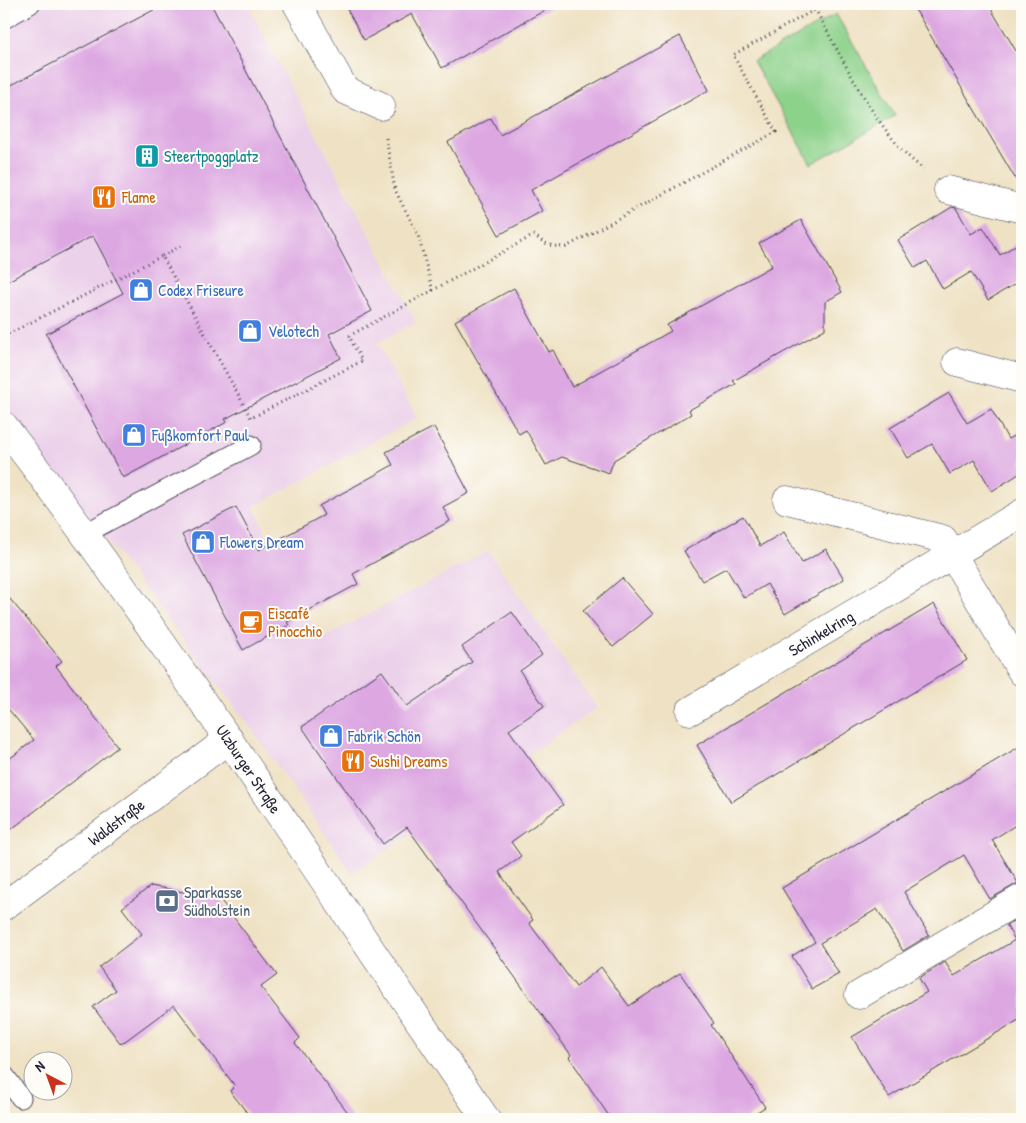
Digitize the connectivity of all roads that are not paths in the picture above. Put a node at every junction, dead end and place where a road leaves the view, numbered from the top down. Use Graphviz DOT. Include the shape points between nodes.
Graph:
graph roads {
  1 [pos="30,4"];
  2 [pos="297,4"];
  3 [pos="4,19"];
  4 [pos="381,106"];
  5 [pos="948,190"];
  6 [pos="1022,209"];
  7 [pos="957,362"];
  8 [pos="1022,379"];
  9 [pos="4,426"];
  10 [pos="251,444"];
  11 [pos="787,500"];
  12 [pos="1022,513"];
  13 [pos="84,534"];
  14 [pos="952,555"];
  15 [pos="1022,672"];
  16 [pos="690,712"];
  17 [pos="229,739"];
  18 [pos="1022,898"];
  19 [pos="4,906"];
  20 [pos="859,995"];
  21 [pos="4,1075"];
  22 [pos="21,1098"];
  23 [pos="486,1119"];
  1 -- 3 [label="lane"];
  2 -- 4 [label="street" via="344,90"];
  5 -- 6 [label="street"];
  7 -- 8 [label="street"];
  9 -- 13 [label="street, Ulzburger Straße"];
  10 -- 13 [label="lane"];
  11 -- 14 [label="street" via="943,539"];
  12 -- 14 [label="street, Schinkelring"];
  13 -- 17 [label="street, Ulzburger Straße"];
  14 -- 15 [label="street"];
  14 -- 16 [label="street, Schinkelring"];
  17 -- 19 [label="street, Waldstraße"];
  17 -- 23 [label="street, Ulzburger Straße"];
  18 -- 20 [label="street"];
  21 -- 22 [label="lane"];
}
